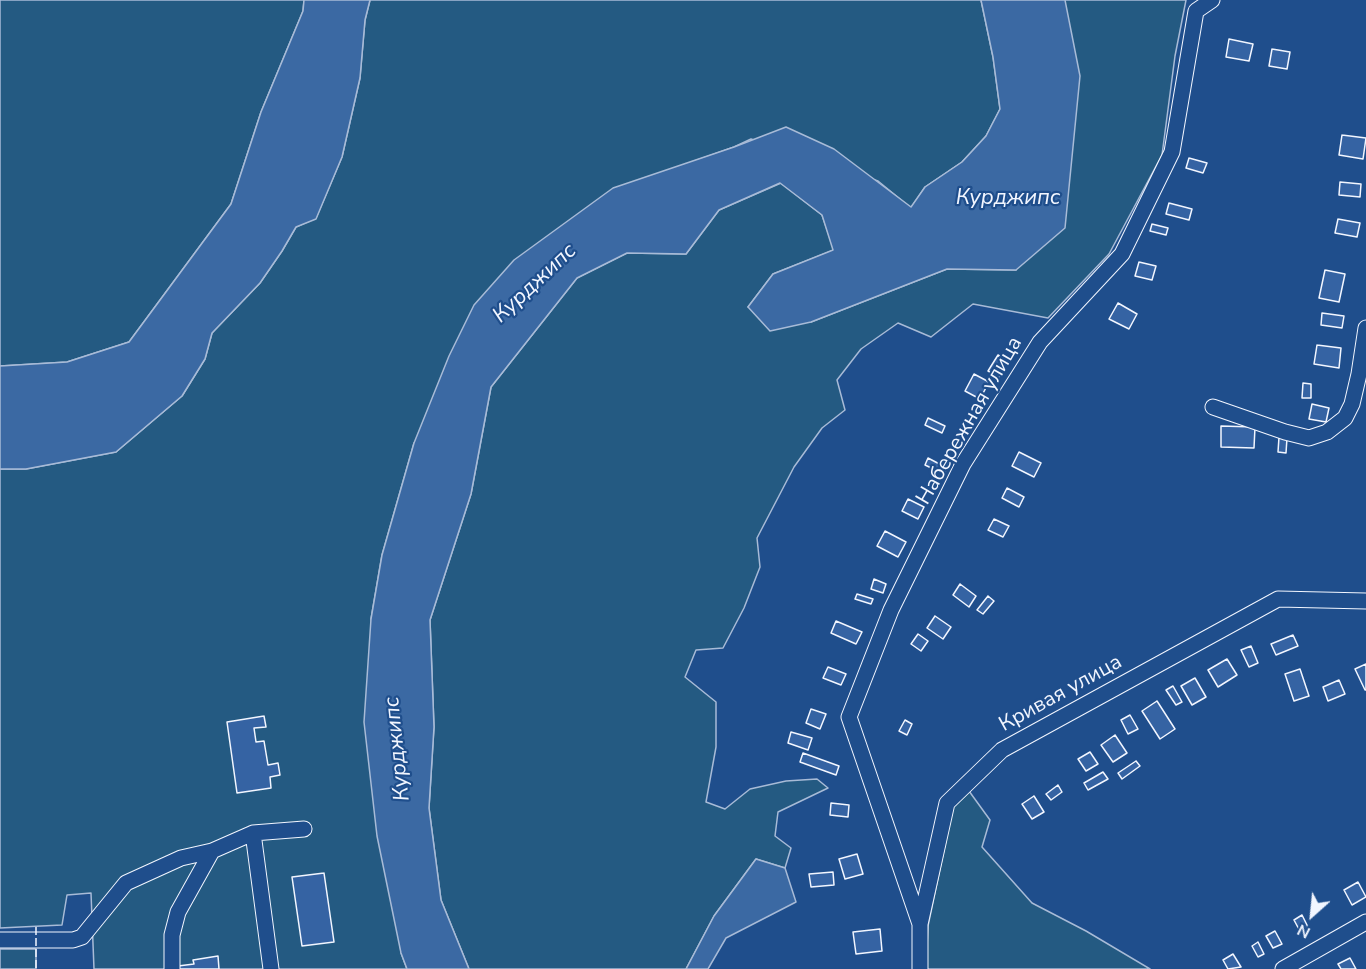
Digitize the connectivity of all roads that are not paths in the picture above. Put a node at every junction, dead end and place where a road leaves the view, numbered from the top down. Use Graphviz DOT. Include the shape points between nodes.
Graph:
graph roads {
  1 [pos="1212,0"];
  2 [pos="1366,328"];
  3 [pos="1213,407"];
  4 [pos="1366,602"];
  5 [pos="304,829"];
  6 [pos="253,833"];
  7 [pos="212,851"];
  8 [pos="1366,922"];
  9 [pos="920,924"];
  10 [pos="0,940"];
  11 [pos="172,969"];
  12 [pos="271,969"];
  13 [pos="920,969"];
  14 [pos="1283,969"];
  1 -- 9 [label="street, Набережная улица" via="1196,10 1172,152 1122,254 1040,342 963,464 891,610 849,717"];
  2 -- 3 [label="street" via="1352,404 1345,418 1327,432 1309,438"];
  4 -- 9 [label="street, Кривая улица" via="1278,599 1002,750 947,803"];
  5 -- 6 [label="street"];
  6 -- 7 [label="street"];
  6 -- 12 [label="street"];
  7 -- 10 [label="street" via="180,858 126,883 82,937"];
  7 -- 11 [label="street" via="178,912 172,935"];
  8 -- 14 [label="street"];
  9 -- 13 [label="street, Кривая улица"];
}
